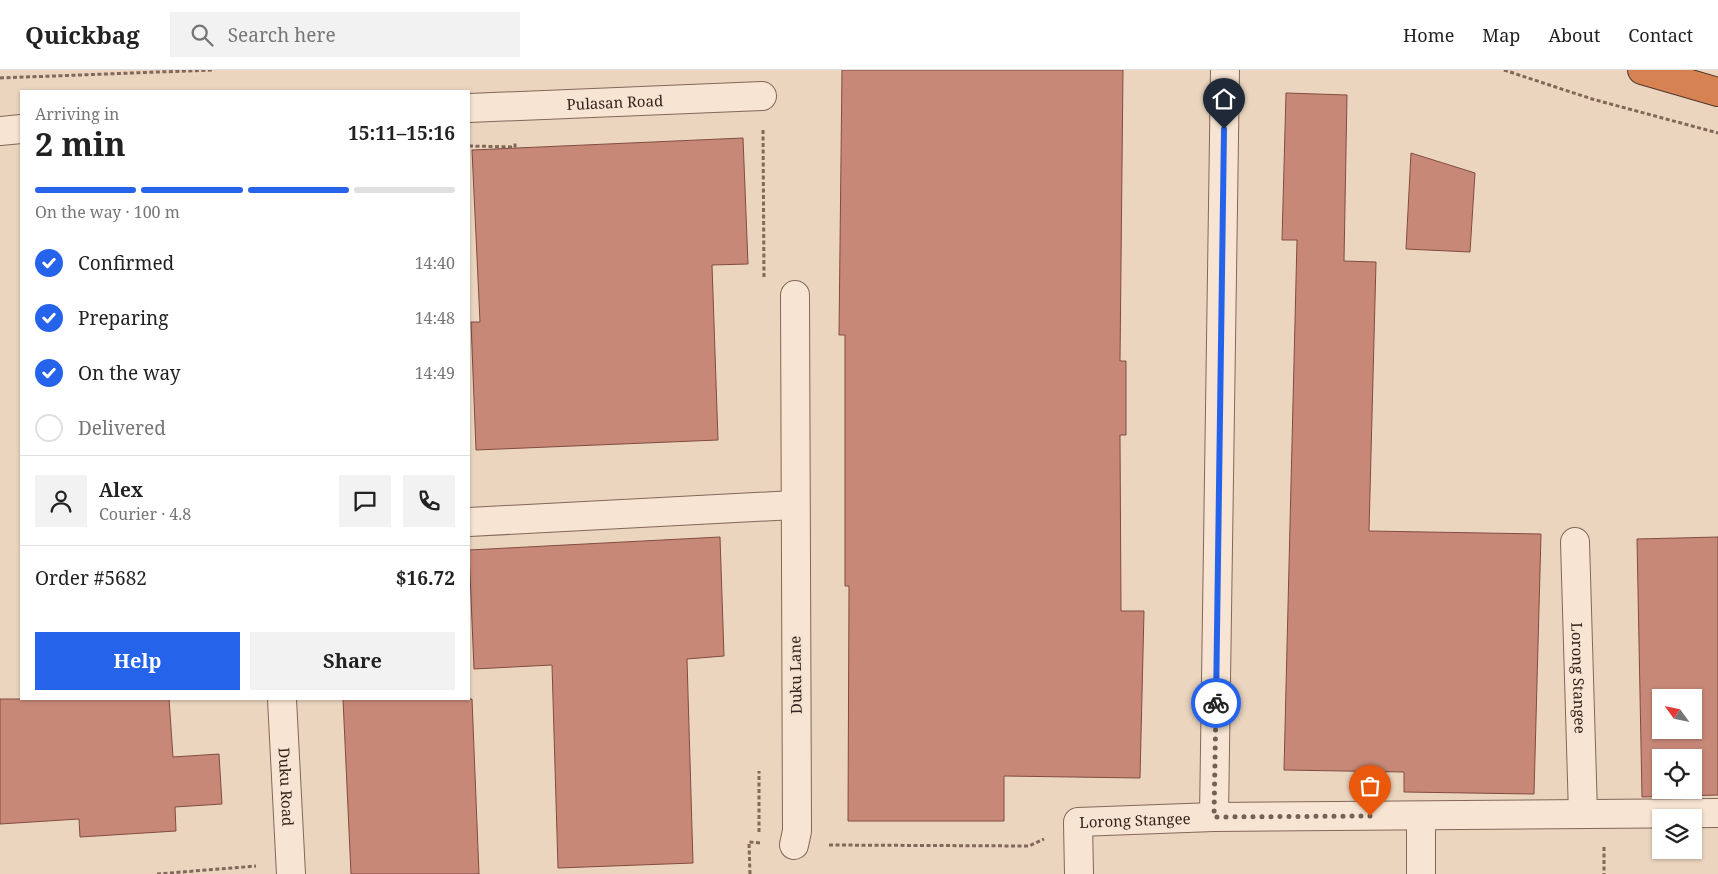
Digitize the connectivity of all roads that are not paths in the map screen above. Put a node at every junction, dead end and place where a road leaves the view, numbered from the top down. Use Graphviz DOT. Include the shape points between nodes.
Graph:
graph roads {
  1 [pos="1225,70"];
  2 [pos="1642,70"];
  3 [pos="1718,92"];
  4 [pos="762,96"];
  5 [pos="470,108"];
  6 [pos="20,129"];
  7 [pos="0,130"];
  8 [pos="794,295"];
  9 [pos="794,505"];
  10 [pos="470,522"];
  11 [pos="1575,542"];
  12 [pos="282,700"];
  13 [pos="1583,814"];
  14 [pos="1718,814"];
  15 [pos="1421,816"];
  16 [pos="1214,817"];
  17 [pos="794,845"];
  18 [pos="291,868"];
  19 [pos="1079,874"];
  20 [pos="1421,874"];
  1 -- 16 [label="street, Lorong Stangee"];
  2 -- 3 [label="highway"];
  4 -- 5 [label="street, Pulasan Road"];
  6 -- 7 [label="street"];
  8 -- 9 [label="street, Duku Lane"];
  9 -- 10 [label="street"];
  9 -- 17 [label="street, Duku Lane" via="797,831"];
  11 -- 13 [label="street, Lorong Stangee"];
  12 -- 18 [label="street, Duku Road"];
  13 -- 14 [label="street, Lorong Stangee"];
  13 -- 15 [label="street, Lorong Stangee"];
  15 -- 16 [label="street, Lorong Stangee"];
  15 -- 20 [label="street"];
  16 -- 19 [label="street, Lorong Stangee" via="1078,822"];
}
